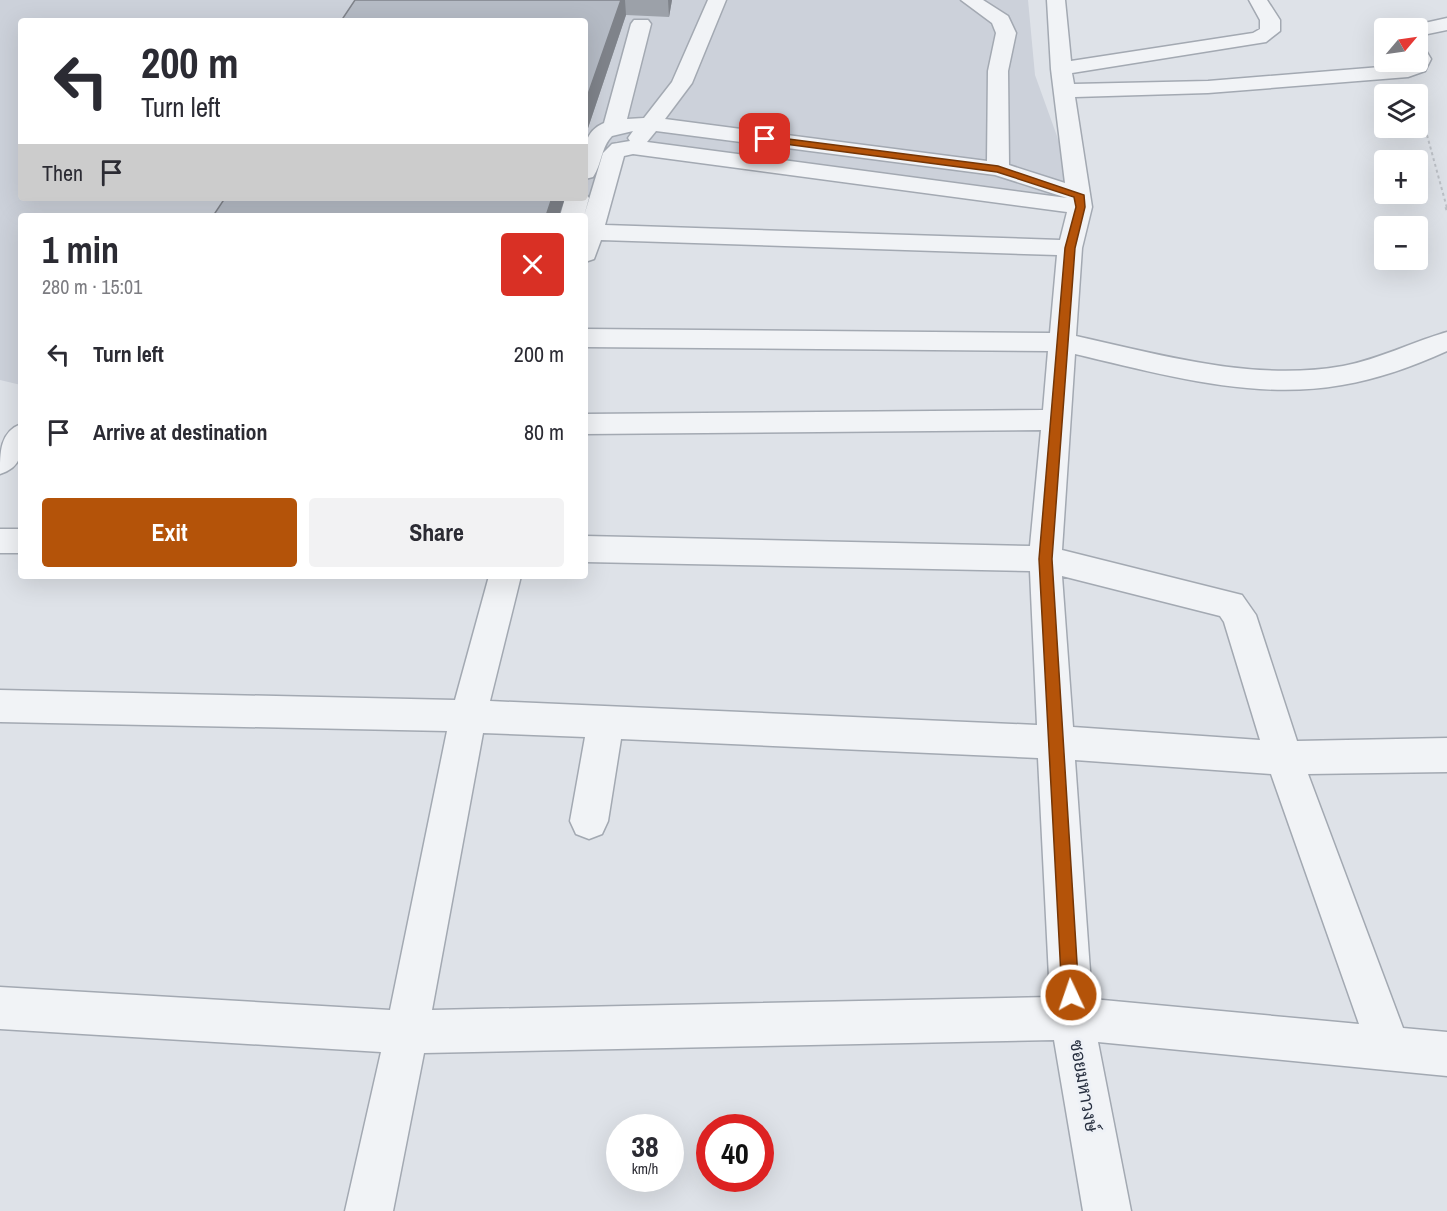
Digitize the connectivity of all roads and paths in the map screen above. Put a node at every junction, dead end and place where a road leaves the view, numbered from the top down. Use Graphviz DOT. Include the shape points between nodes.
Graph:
graph roads {
  1 [pos="717,0"];
  2 [pos="970,0"];
  3 [pos="1056,0"];
  4 [pos="1258,0"];
  5 [pos="641,24"];
  6 [pos="1447,24"];
  7 [pos="1428,28"];
  8 [pos="1061,69"];
  9 [pos="1396,72"];
  10 [pos="1065,91"];
  11 [pos="649,124"];
  12 [pos="614,126"];
  13 [pos="1428,138"];
  14 [pos="633,147"];
  15 [pos="588,162"];
  16 [pos="998,169"];
  17 [pos="1080,201"];
  18 [pos="1447,210"];
  19 [pos="589,243"];
  20 [pos="1070,248"];
  21 [pos="588,338"];
  22 [pos="1447,341"];
  23 [pos="1062,342"];
  24 [pos="1056,420"];
  25 [pos="588,424"];
  26 [pos="18,439"];
  27 [pos="0,463"];
  28 [pos="588,549"];
  29 [pos="1045,559"];
  30 [pos="504,579"];
  31 [pos="0,706"];
  32 [pos="468,716"];
  33 [pos="606,722"];
  34 [pos="1057,742"];
  35 [pos="1447,755"];
  36 [pos="1284,758"];
  37 [pos="590,821"];
  38 [pos="0,1008"];
  39 [pos="1072,1018"];
  40 [pos="407,1032"];
  41 [pos="1389,1048"];
  42 [pos="1447,1054"];
  43 [pos="369,1211"];
  44 [pos="1107,1211"];
  1 -- 11 [label="street" via="681,83"];
  2 -- 16 [label="street" via="1001,20 1006,33 998,71"];
  3 -- 8 [label="street"];
  4 -- 8 [label="street" via="1270,20 1270,32 1259,38"];
  5 -- 12 [label="street"];
  6 -- 7 [label="street"];
  8 -- 10 [label="street"];
  9 -- 10 [label="street" via="1208,87"];
  10 -- 17 [label="street"];
  11 -- 12 [label="street"];
  11 -- 14 [label="street"];
  11 -- 16 [label="street"];
  12 -- 15 [label="street" via="596,136"];
  13 -- 18 [label="path"];
  14 -- 17 [label="street"];
  14 -- 19 [label="street" via="614,153"];
  16 -- 17 [label="street"];
  17 -- 20 [label="street, ซอยมหาวงษ์"];
  19 -- 20 [label="street"];
  20 -- 23 [label="street, ซอยมหาวงษ์"];
  21 -- 23 [label="street"];
  22 -- 23 [label="street" via="1402,360 1342,376 1286,380 1227,377"];
  23 -- 24 [label="street, ซอยมหาวงษ์"];
  24 -- 25 [label="street"];
  24 -- 29 [label="street, ซอยมหาวงษ์"];
  26 -- 27 [label="street"];
  28 -- 29 [label="street"];
  29 -- 34 [label="street, ซอยมหาวงษ์"];
  29 -- 36 [label="street" via="1230,605 1239,615"];
  30 -- 32 [label="street"];
  31 -- 32 [label="street"];
  32 -- 33 [label="street"];
  32 -- 40 [label="street"];
  33 -- 34 [label="street"];
  33 -- 37 [label="street"];
  34 -- 36 [label="street"];
  34 -- 39 [label="street, ซอยมหาวงษ์"];
  35 -- 36 [label="street"];
  36 -- 41 [label="street"];
  38 -- 40 [label="street"];
  39 -- 40 [label="street"];
  39 -- 41 [label="street"];
  39 -- 44 [label="street, ซอยมหาวงษ์"];
  40 -- 43 [label="street"];
  41 -- 42 [label="street"];
}
